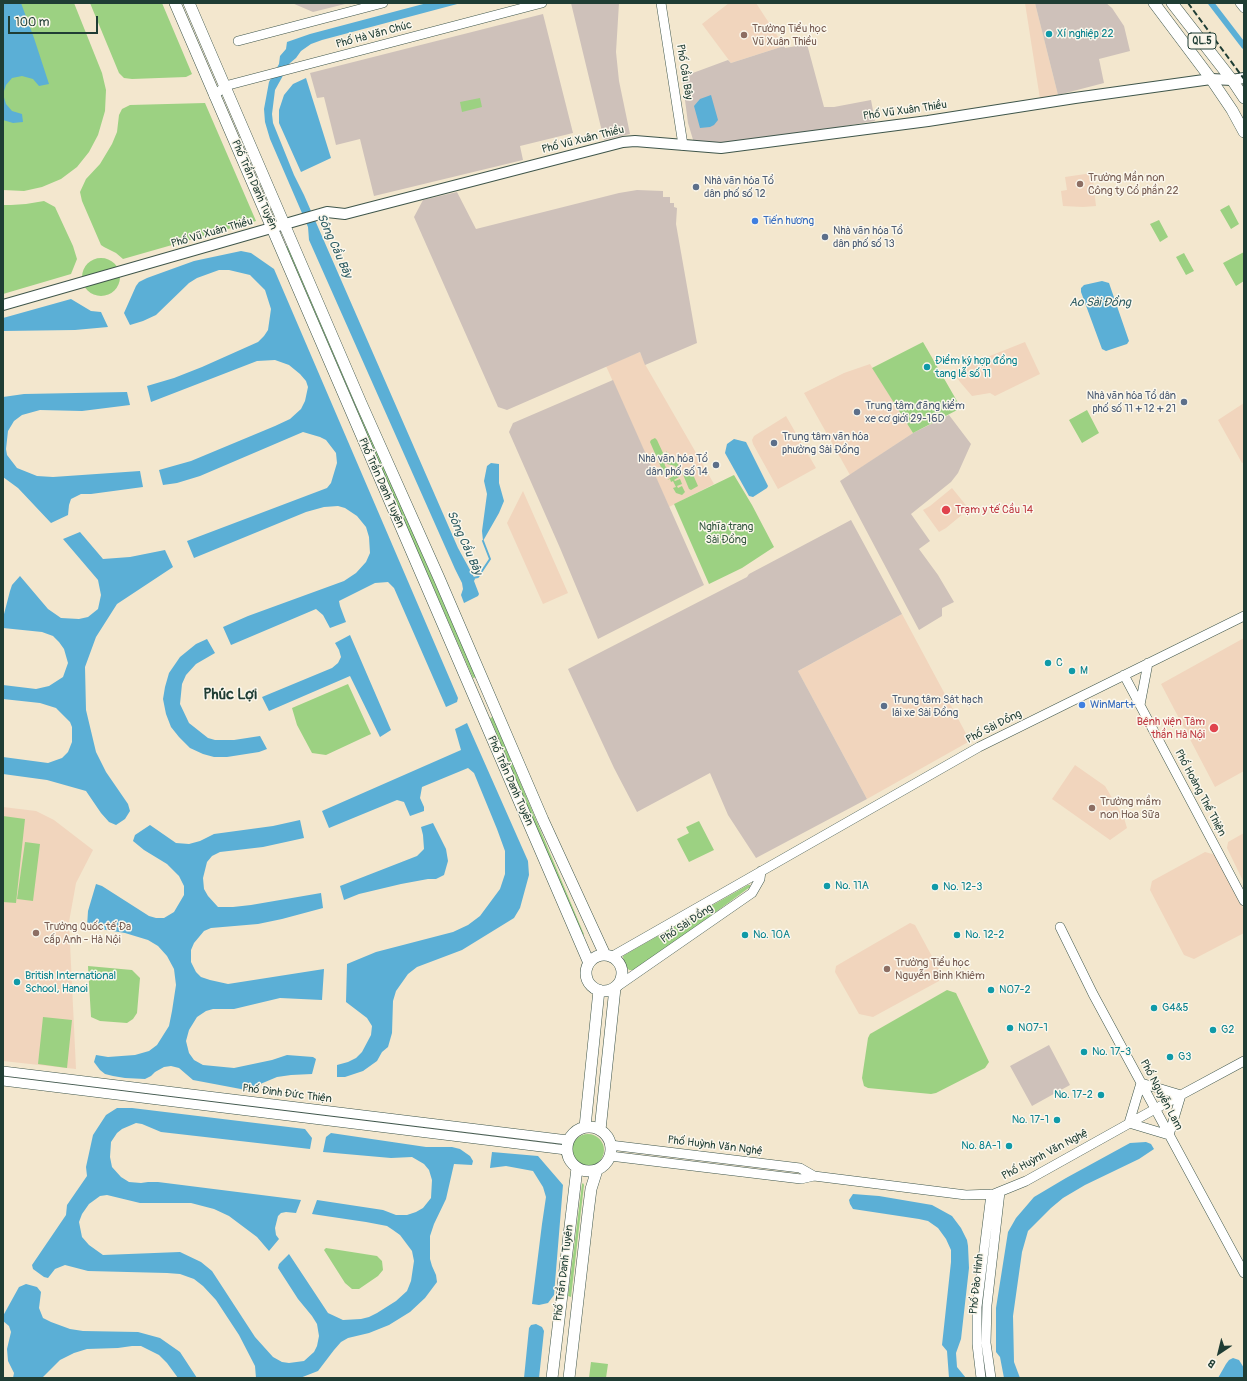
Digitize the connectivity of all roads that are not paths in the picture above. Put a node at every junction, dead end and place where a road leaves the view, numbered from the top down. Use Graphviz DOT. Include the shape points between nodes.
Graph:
graph roads {
  1 [pos="175,3"];
  2 [pos="189,3"];
  3 [pos="383,3"];
  4 [pos="542,3"];
  5 [pos="661,3"];
  6 [pos="1154,3"];
  7 [pos="1172,3"];
  8 [pos="1240,3"];
  9 [pos="1244,8"];
  10 [pos="238,41"];
  11 [pos="1244,78"];
  12 [pos="1211,79"];
  13 [pos="1232,80"];
  14 [pos="208,82"];
  15 [pos="225,86"];
  16 [pos="214,96"];
  17 [pos="1244,98"];
  18 [pos="1244,132"];
  19 [pos="683,145"];
  20 [pos="284,224"];
  21 [pos="272,228"];
  22 [pos="3,305"];
  23 [pos="1244,616"];
  24 [pos="1148,663"];
  25 [pos="1124,675"];
  26 [pos="1140,705"];
  27 [pos="761,871"];
  28 [pos="1244,901"];
  29 [pos="1060,927"];
  30 [pos="608,956"];
  31 [pos="589,963"];
  32 [pos="615,988"];
  33 [pos="599,990"];
  34 [pos="1244,1061"];
  35 [pos="3,1071"];
  36 [pos="3,1081"];
  37 [pos="1141,1083"];
  38 [pos="1181,1095"];
  39 [pos="1155,1108"];
  40 [pos="1129,1123"];
  41 [pos="585,1127"];
  42 [pos="600,1130"];
  43 [pos="511,1133"];
  44 [pos="1169,1135"];
  45 [pos="510,1143"];
  46 [pos="567,1145"];
  47 [pos="610,1150"];
  48 [pos="577,1168"];
  49 [pos="597,1170"];
  50 [pos="1000,1192"];
  51 [pos="991,1194"];
  52 [pos="1244,1273"];
  53 [pos="982,1343"];
  54 [pos="552,1378"];
  55 [pos="569,1378"];
  56 [pos="981,1378"];
  57 [pos="991,1378"];
  1 -- 14 [label="main road, Phố Trần Danh Tuyên"];
  2 -- 15 [label="main road, Phố Trần Danh Tuyên"];
  3 -- 10 [label="street"];
  4 -- 15 [label="street, Phố Hà Văn Chúc"];
  5 -- 19 [label="street, Phố Cầu Bây"];
  6 -- 12 [label="main road, QL.5"];
  7 -- 13 [label="main road, QL.5"];
  8 -- 9 [label="street"];
  11 -- 13 [label="main road, Phố Vũ Xuân Thiều"];
  12 -- 13 [label="main road, Phố Vũ Xuân Thiều"];
  12 -- 18 [label="main road, QL.5"];
  12 -- 19 [label="main road, Phố Vũ Xuân Thiều" via="721,148"];
  13 -- 17 [label="main road, QL.5"];
  14 -- 15 [label="street"];
  14 -- 16 [label="main road, Phố Trần Danh Tuyên"];
  15 -- 16 [label="street, Phố Hà Văn Chúc"];
  15 -- 20 [label="main road, Phố Trần Danh Tuyên"];
  16 -- 21 [label="main road, Phố Trần Danh Tuyên"];
  19 -- 20 [label="main road, Phố Vũ Xuân Thiều" via="624,142 345,214 331,212"];
  20 -- 21 [label="main road, Phố Vũ Xuân Thiều"];
  20 -- 30 [label="main road, Phố Trần Danh Tuyên" via="543,820"];
  21 -- 22 [label="main road, Phố Vũ Xuân Thiều"];
  21 -- 31 [label="main road, Phố Trần Danh Tuyên"];
  23 -- 24 [label="street, Phố Sài Đồng"];
  24 -- 25 [label="street, Phố Sài Đồng"];
  24 -- 26 [label="street"];
  25 -- 26 [label="street, Phố Hoàng Thế Thiện"];
  25 -- 27 [label="street, Phố Sài Đồng" via="979,747"];
  26 -- 28 [label="street, Phố Hoàng Thế Thiện"];
  27 -- 30 [label="street, Phố Sài Đồng"];
  27 -- 32 [label="street, Phố Sài Đồng" via="760,879 752,893"];
  29 -- 37 [label="street, Phố Nguyễn Lam"];
  30 -- 31 [label="main road" via="596,957"];
  30 -- 32 [label="main road" via="618,963 621,970 621,978"];
  31 -- 33 [label="main road" via="587,980 592,987"];
  32 -- 33 [label="main road"];
  32 -- 42 [label="main road"];
  33 -- 41 [label="main road"];
  34 -- 38 [label="street, Phố Huỳnh Văn Nghệ"];
  35 -- 43 [label="street, Phố Đinh Đức Thiện"];
  36 -- 45 [label="street, Phố Đinh Đức Thiện"];
  37 -- 38 [label="street"];
  37 -- 39 [label="street, Phố Nguyễn Lam"];
  37 -- 40 [label="street"];
  38 -- 39 [label="street, Phố Huỳnh Văn Nghệ"];
  38 -- 44 [label="street"];
  39 -- 40 [label="street, Phố Huỳnh Văn Nghệ"];
  39 -- 44 [label="street, Phố Nguyễn Lam"];
  40 -- 44 [label="street"];
  40 -- 50 [label="street, Phố Huỳnh Văn Nghệ" via="1026,1181"];
  41 -- 42 [label="main road"];
  41 -- 46 [label="main road" via="575,1131"];
  42 -- 47 [label="main road" via="607,1136"];
  43 -- 45 [label="street"];
  43 -- 46 [label="street, Phố Đinh Đức Thiện"];
  44 -- 52 [label="street, Phố Nguyễn Lam"];
  45 -- 46 [label="street, Phố Đinh Đức Thiện"];
  46 -- 48 [label="main road" via="570,1160"];
  47 -- 49 [label="main road" via="605,1164"];
  47 -- 51 [label="street, Phố Huỳnh Văn Nghệ" via="801,1179 814,1176 966,1195"];
  48 -- 49 [label="main road"];
  48 -- 54 [label="main road, Phố Trần Danh Tuyên"];
  49 -- 55 [label="main road, Phố Trần Danh Tuyên" via="588,1207"];
  50 -- 51 [label="street, Phố Huỳnh Văn Nghệ"];
  50 -- 53 [label="street, Phố Đào Hinh"];
  51 -- 53 [label="street, Phố Đào Hinh" via="976,1325"];
  53 -- 56 [label="street, Phố Đào Hinh"];
  53 -- 57 [label="street, Phố Đào Hinh"];
}
